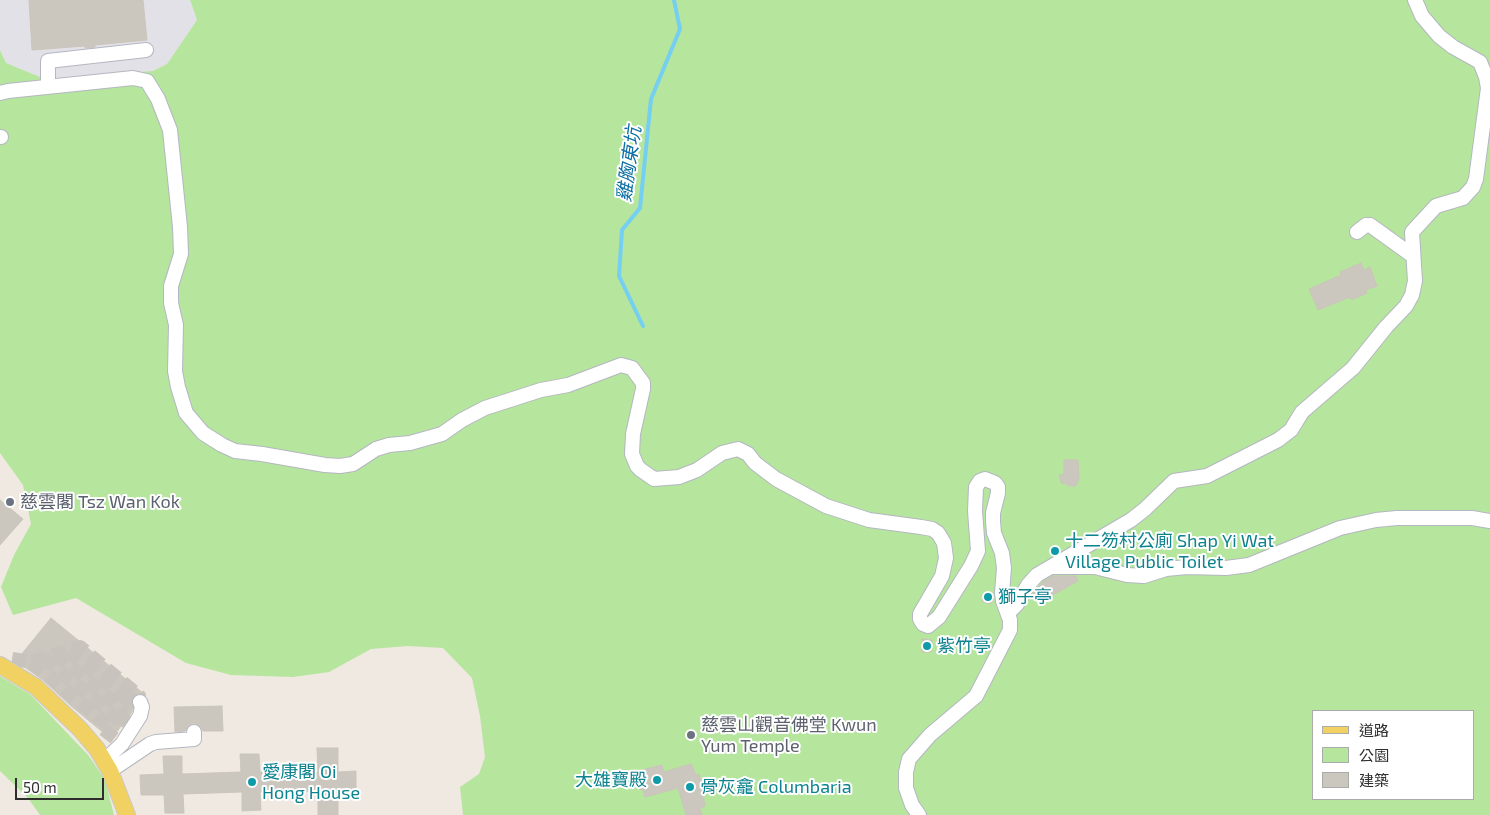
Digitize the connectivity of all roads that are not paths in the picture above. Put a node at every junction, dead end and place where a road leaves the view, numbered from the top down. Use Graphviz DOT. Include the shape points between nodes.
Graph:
graph roads {
  1 [pos="1415,0"];
  2 [pos="146,50"];
  3 [pos="48,87"];
  4 [pos="0,93"];
  5 [pos="1357,232"];
  6 [pos="1413,256"];
  7 [pos="1490,521"];
  8 [pos="1051,568"];
  9 [pos="1008,613"];
  10 [pos="5,664"];
  11 [pos="140,702"];
  12 [pos="194,732"];
  13 [pos="104,755"];
  14 [pos="127,815"];
  15 [pos="919,815"];
  1 -- 6 [label="street" via="1422,16 1438,36 1453,48 1478,60 1486,77 1487,94 1473,187 1463,198 1436,206 1412,232"];
  2 -- 3 [label="street" via="48,61"];
  3 -- 4 [label="street"];
  3 -- 9 [label="street" via="133,78 147,81 158,99 170,130 180,227 181,254 171,286 176,325 175,371 186,414 203,433 222,446 303,462 340,466 353,464 376,449 442,434 485,408 568,385 621,365 632,368 643,383 632,454 640,470 654,479 679,477 697,470 722,453 738,449 776,479 826,506 869,520 921,527 938,533 944,543 946,558 937,586 920,614 923,624 928,626 939,617 974,559 978,544 976,487 985,479 992,480 998,486 994,533 1004,568 1002,593"];
  5 -- 6 [label="street" via="1370,225"];
  6 -- 8 [label="street" via="1415,281 1406,306 1353,368 1302,412 1291,430 1278,440 1207,476 1174,481 1131,520"];
  7 -- 8 [label="street" via="1472,518 1376,520 1340,528 1249,565 1226,568 1166,569 1144,576 1095,567"];
  8 -- 9 [label="street" via="1028,585"];
  9 -- 15 [label="street" via="1010,630 976,696 930,735 910,759 906,788"];
  10 -- 13 [label="main road" via="36,687"];
  11 -- 13 [label="street" via="140,716 122,744"];
  12 -- 13 [label="street" via="194,739 156,742"];
  13 -- 14 [label="main road"];
}
